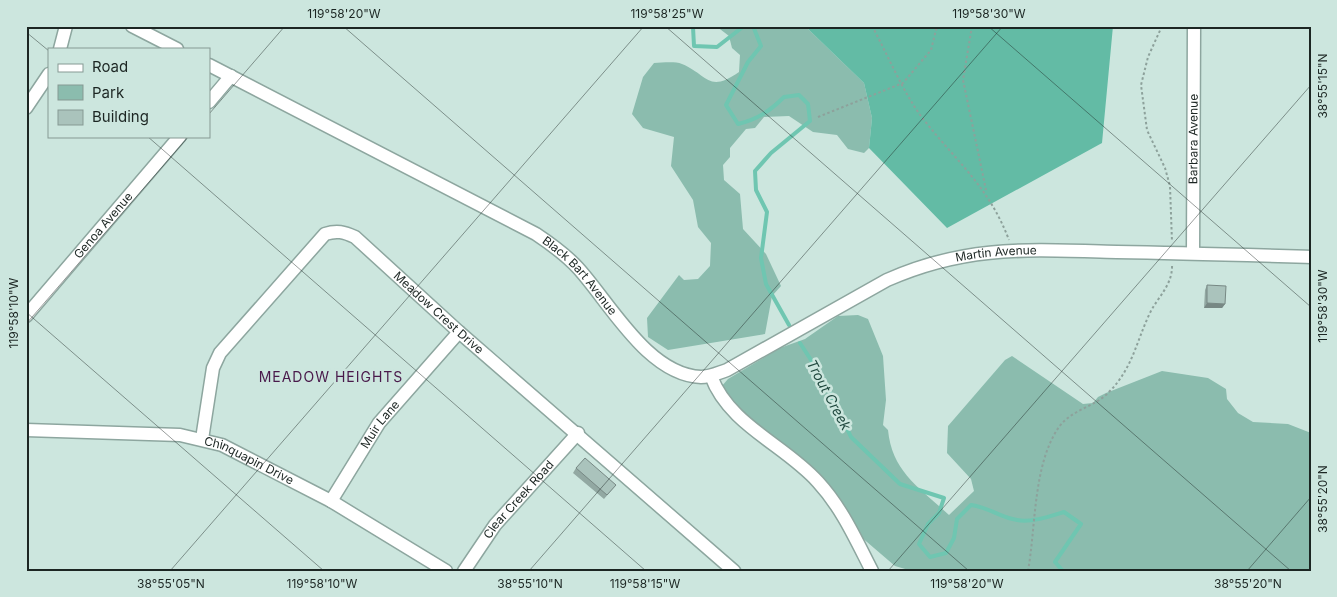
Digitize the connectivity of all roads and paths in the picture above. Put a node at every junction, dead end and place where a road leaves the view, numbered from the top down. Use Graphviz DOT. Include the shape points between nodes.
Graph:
graph roads {
  1 [pos="66,26"];
  2 [pos="132,26"];
  3 [pos="872,26"];
  4 [pos="937,26"];
  5 [pos="972,26"];
  6 [pos="1162,26"];
  7 [pos="1194,26"];
  8 [pos="60,48"];
  9 [pos="175,48"];
  10 [pos="210,66"];
  11 [pos="48,75"];
  12 [pos="231,76"];
  13 [pos="902,83"];
  14 [pos="210,101"];
  15 [pos="26,108"];
  16 [pos="818,117"];
  17 [pos="178,138"];
  18 [pos="986,192"];
  19 [pos="1013,249"];
  20 [pos="1171,253"];
  21 [pos="1193,253"];
  22 [pos="1311,257"];
  23 [pos="26,316"];
  24 [pos="460,332"];
  25 [pos="711,376"];
  26 [pos="26,430"];
  27 [pos="578,433"];
  28 [pos="202,439"];
  29 [pos="331,501"];
  30 [pos="446,571"];
  31 [pos="464,571"];
  32 [pos="734,571"];
  33 [pos="872,571"];
  34 [pos="1028,571"];
  1 -- 8 [label="street"];
  2 -- 9 [label="street"];
  3 -- 13 [label="path"];
  4 -- 13 [label="path" via="931,50"];
  5 -- 18 [label="path" via="963,80"];
  6 -- 20 [label="path" via="1148,57 1141,85 1147,130 1170,186"];
  7 -- 21 [label="street, Barbara Avenue"];
  10 -- 12 [label="street, Black Bart Avenue"];
  11 -- 15 [label="street"];
  12 -- 14 [label="street"];
  12 -- 25 [label="street, Black Bart Avenue" via="536,234 578,268 623,324 656,357 690,375"];
  13 -- 16 [label="path"];
  13 -- 18 [label="path" via="922,118"];
  17 -- 23 [label="street, Genoa Avenue"];
  18 -- 19 [label="path"];
  19 -- 20 [label="street, Martin Avenue"];
  19 -- 25 [label="street, Martin Avenue" via="962,255 913,268 747,360"];
  20 -- 21 [label="street, Martin Avenue"];
  20 -- 34 [label="path" via="1172,273 1166,290 1150,312 1132,361 1108,394 1070,415 1060,426 1045,455"];
  21 -- 22 [label="street, Martin Avenue"];
  24 -- 27 [label="street, Meadow Crest Drive"];
  24 -- 28 [label="street, Meadow Crest Drive" via="355,237 335,231 325,234 220,353 213,368"];
  24 -- 29 [label="street, Muir Lane" via="379,423"];
  25 -- 33 [label="street" via="716,391 732,412 795,460 819,483 842,515"];
  26 -- 28 [label="street, Chinquapin Drive" via="180,435"];
  27 -- 31 [label="street, Clear Creek Road" via="495,525"];
  27 -- 32 [label="street, Meadow Crest Drive"];
  28 -- 29 [label="street, Chinquapin Drive" via="246,456"];
  29 -- 30 [label="street, Chinquapin Drive"];
}
